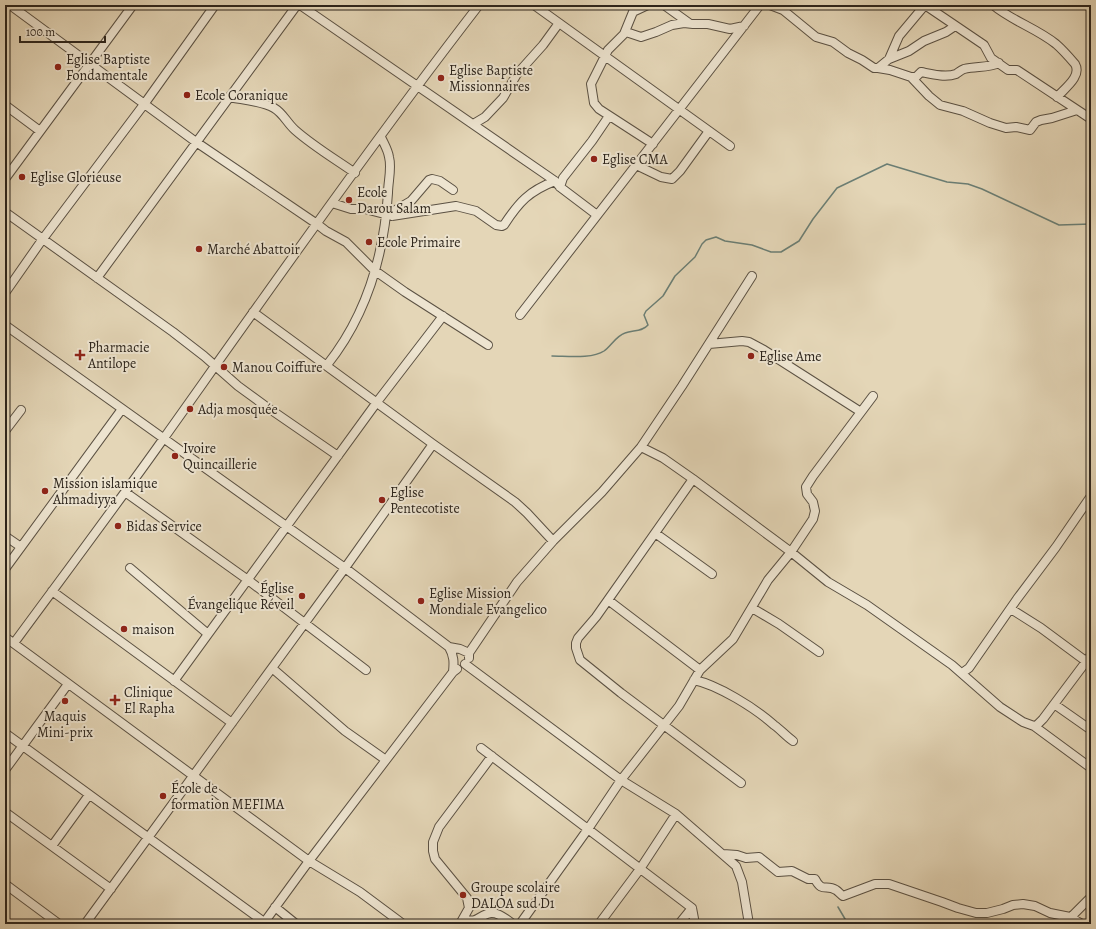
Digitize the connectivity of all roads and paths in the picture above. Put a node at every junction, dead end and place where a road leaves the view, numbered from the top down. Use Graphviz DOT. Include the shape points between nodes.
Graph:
graph roads {
  1 [pos="10,5"];
  2 [pos="215,5"];
  3 [pos="299,5"];
  4 [pos="479,5"];
  5 [pos="534,5"];
  6 [pos="648,5"];
  7 [pos="760,5"];
  8 [pos="770,5"];
  9 [pos="925,5"];
  10 [pos="993,5"];
  11 [pos="1087,5"];
  12 [pos="130,6"];
  13 [pos="668,6"];
  14 [pos="1091,8"];
  15 [pos="559,23"];
  16 [pos="690,24"];
  17 [pos="744,26"];
  18 [pos="955,26"];
  19 [pos="626,32"];
  20 [pos="605,56"];
  21 [pos="889,59"];
  22 [pos="90,63"];
  23 [pos="999,64"];
  24 [pos="878,68"];
  25 [pos="911,78"];
  26 [pos="417,86"];
  27 [pos="229,97"];
  28 [pos="1057,97"];
  29 [pos="145,103"];
  30 [pos="5,105"];
  31 [pos="679,110"];
  32 [pos="1077,110"];
  33 [pos="609,116"];
  34 [pos="1091,119"];
  35 [pos="474,125"];
  36 [pos="40,131"];
  37 [pos="709,131"];
  38 [pos="381,137"];
  39 [pos="196,142"];
  40 [pos="653,144"];
  41 [pos="730,146"];
  42 [pos="636,166"];
  43 [pos="355,173"];
  44 [pos="5,178"];
  45 [pos="557,184"];
  46 [pos="452,190"];
  47 [pos="332,204"];
  48 [pos="5,212"];
  49 [pos="597,215"];
  50 [pos="389,216"];
  51 [pos="317,224"];
  52 [pos="42,240"];
  53 [pos="374,270"];
  54 [pos="752,276"];
  55 [pos="97,278"];
  56 [pos="5,293"];
  57 [pos="254,312"];
  58 [pos="520,315"];
  59 [pos="443,316"];
  60 [pos="5,325"];
  61 [pos="709,344"];
  62 [pos="488,345"];
  63 [pos="327,365"];
  64 [pos="214,366"];
  65 [pos="873,396"];
  66 [pos="377,402"];
  67 [pos="122,409"];
  68 [pos="21,410"];
  69 [pos="861,412"];
  70 [pos="5,431"];
  71 [pos="164,439"];
  72 [pos="433,444"];
  73 [pos="642,447"];
  74 [pos="338,456"];
  75 [pos="693,479"];
  76 [pos="125,492"];
  77 [pos="1091,496"];
  78 [pos="287,527"];
  79 [pos="655,533"];
  80 [pos="5,536"];
  81 [pos="553,542"];
  82 [pos="21,547"];
  83 [pos="791,552"];
  84 [pos="130,568"];
  85 [pos="345,568"];
  86 [pos="5,569"];
  87 [pos="712,574"];
  88 [pos="248,580"];
  89 [pos="52,591"];
  90 [pos="608,600"];
  91 [pos="752,608"];
  92 [pos="1011,609"];
  93 [pos="305,623"];
  94 [pos="208,634"];
  95 [pos="5,637"];
  96 [pos="14,643"];
  97 [pos="449,647"];
  98 [pos="819,652"];
  99 [pos="469,653"];
  100 [pos="1089,660"];
  101 [pos="465,664"];
  102 [pos="272,668"];
  103 [pos="366,670"];
  104 [pos="700,670"];
  105 [pos="453,672"];
  106 [pos="962,673"];
  107 [pos="694,680"];
  108 [pos="174,681"];
  109 [pos="68,684"];
  110 [pos="1054,704"];
  111 [pos="232,723"];
  112 [pos="663,724"];
  113 [pos="1034,726"];
  114 [pos="1091,730"];
  115 [pos="5,733"];
  116 [pos="793,742"];
  117 [pos="24,746"];
  118 [pos="481,748"];
  119 [pos="492,756"];
  120 [pos="386,760"];
  121 [pos="1091,768"];
  122 [pos="5,770"];
  123 [pos="194,776"];
  124 [pos="621,780"];
  125 [pos="741,783"];
  126 [pos="89,795"];
  127 [pos="5,812"];
  128 [pos="676,814"];
  129 [pos="588,829"];
  130 [pos="149,837"];
  131 [pos="52,846"];
  132 [pos="724,854"];
  133 [pos="309,861"];
  134 [pos="640,869"];
  135 [pos="5,884"];
  136 [pos="111,889"];
  137 [pos="1091,897"];
  138 [pos="275,907"];
  139 [pos="692,908"];
  140 [pos="1070,917"];
  141 [pos="462,922"];
  142 [pos="263,923"];
  143 [pos="59,924"];
  144 [pos="85,924"];
  145 [pos="296,924"];
  146 [pos="402,924"];
  147 [pos="513,924"];
  148 [pos="520,924"];
  149 [pos="599,924"];
  150 [pos="679,924"];
  151 [pos="695,924"];
  152 [pos="749,924"];
  153 [pos="1064,924"];
  154 [pos="1082,924"];
  1 -- 22 [label="street"];
  2 -- 29 [label="street"];
  3 -- 26 [label="street"];
  3 -- 27 [label="street"];
  4 -- 26 [label="street"];
  5 -- 15 [label="street"];
  6 -- 19 [label="street" via="633,12"];
  7 -- 17 [label="street"];
  8 -- 24 [label="street" via="783,10 816,37 834,42 848,53"];
  9 -- 18 [label="street"];
  9 -- 21 [label="street" via="899,36"];
  10 -- 28 [label="street" via="1008,17 1055,43 1076,66 1076,76"];
  11 -- 14 [label="street"];
  12 -- 22 [label="street"];
  13 -- 16 [label="street"];
  15 -- 20 [label="street"];
  15 -- 35 [label="street" via="517,74 503,98"];
  16 -- 17 [label="street" via="708,24 730,29"];
  16 -- 19 [label="street" via="679,23 641,37"];
  17 -- 31 [label="street"];
  18 -- 21 [label="street"];
  18 -- 23 [label="street" via="984,45 991,58"];
  19 -- 20 [label="street" via="609,48"];
  20 -- 31 [label="street"];
  20 -- 33 [label="street" via="593,78 591,90 596,105"];
  21 -- 24 [label="street"];
  22 -- 29 [label="street"];
  22 -- 36 [label="street"];
  23 -- 25 [label="street" via="963,69 953,75 933,76 921,72"];
  23 -- 28 [label="street" via="1008,70 1016,70"];
  24 -- 25 [label="street" via="886,68"];
  25 -- 32 [label="street" via="940,105 1006,128 1030,130 1041,120"];
  26 -- 35 [label="street"];
  26 -- 38 [label="street"];
  27 -- 39 [label="street"];
  27 -- 43 [label="street" via="265,104 279,112 300,134"];
  28 -- 32 [label="street"];
  29 -- 39 [label="street"];
  29 -- 52 [label="street"];
  30 -- 36 [label="street"];
  31 -- 37 [label="street"];
  31 -- 40 [label="street"];
  32 -- 34 [label="street"];
  33 -- 40 [label="street"];
  33 -- 45 [label="street" via="592,142"];
  35 -- 45 [label="street"];
  36 -- 44 [label="street"];
  37 -- 41 [label="street"];
  37 -- 42 [label="street" via="672,180"];
  38 -- 43 [label="street"];
  38 -- 50 [label="street" via="390,164"];
  39 -- 51 [label="street"];
  39 -- 55 [label="street"];
  40 -- 42 [label="street"];
  42 -- 49 [label="street"];
  43 -- 47 [label="street"];
  45 -- 49 [label="street"];
  45 -- 50 [label="street" via="540,187 528,196 514,209 502,226 496,225 476,211 456,206"];
  46 -- 50 [label="street" via="440,181 429,180 411,201"];
  47 -- 50 [label="street"];
  47 -- 51 [label="street"];
  48 -- 52 [label="street"];
  49 -- 58 [label="street"];
  50 -- 53 [label="street"];
  51 -- 53 [label="street" via="346,242"];
  51 -- 57 [label="street"];
  52 -- 55 [label="street"];
  52 -- 56 [label="street"];
  53 -- 59 [label="street"];
  53 -- 63 [label="street" via="357,319"];
  54 -- 61 [label="street"];
  55 -- 64 [label="street" via="173,332"];
  57 -- 63 [label="street"];
  57 -- 64 [label="street"];
  59 -- 62 [label="street"];
  59 -- 66 [label="street"];
  60 -- 67 [label="street"];
  61 -- 69 [label="street" via="749,342"];
  61 -- 73 [label="street"];
  63 -- 66 [label="street"];
  64 -- 71 [label="street"];
  64 -- 74 [label="street" via="264,405"];
  65 -- 69 [label="street"];
  66 -- 72 [label="street"];
  66 -- 74 [label="street"];
  67 -- 71 [label="street"];
  67 -- 82 [label="street"];
  68 -- 70 [label="street"];
  69 -- 83 [label="street" via="806,487 815,511 813,519"];
  71 -- 76 [label="street"];
  71 -- 78 [label="street"];
  72 -- 81 [label="street" via="515,502"];
  72 -- 85 [label="street"];
  73 -- 75 [label="street"];
  73 -- 81 [label="street"];
  74 -- 78 [label="street"];
  75 -- 79 [label="street"];
  75 -- 83 [label="street"];
  76 -- 88 [label="street"];
  76 -- 89 [label="street"];
  77 -- 92 [label="street"];
  78 -- 85 [label="street"];
  78 -- 88 [label="street"];
  79 -- 87 [label="street"];
  79 -- 90 [label="street"];
  80 -- 82 [label="street"];
  81 -- 99 [label="street" via="517,582"];
  82 -- 86 [label="street"];
  83 -- 91 [label="street" via="771,575"];
  83 -- 106 [label="street" via="828,582 867,605"];
  84 -- 94 [label="street"];
  85 -- 93 [label="street"];
  85 -- 97 [label="street"];
  88 -- 93 [label="street"];
  88 -- 94 [label="street"];
  89 -- 96 [label="street"];
  89 -- 108 [label="street"];
  90 -- 104 [label="street"];
  90 -- 112 [label="street" via="578,638 577,655 612,686"];
  91 -- 98 [label="street"];
  91 -- 104 [label="street" via="733,638"];
  92 -- 100 [label="street"];
  92 -- 106 [label="street" via="969,668"];
  93 -- 102 [label="street"];
  93 -- 103 [label="street"];
  94 -- 108 [label="street"];
  95 -- 96 [label="street"];
  96 -- 109 [label="street"];
  97 -- 99 [label="street"];
  97 -- 105 [label="street" via="454,660"];
  99 -- 101 [label="street" via="469,659"];
  100 -- 110 [label="street"];
  101 -- 105 [label="street"];
  101 -- 124 [label="street"];
  102 -- 111 [label="street"];
  102 -- 120 [label="street" via="345,732"];
  104 -- 107 [label="street"];
  105 -- 120 [label="street"];
  106 -- 113 [label="street" via="1000,707"];
  107 -- 112 [label="street" via="679,706"];
  107 -- 116 [label="street" via="704,682 746,704"];
  108 -- 111 [label="street"];
  109 -- 117 [label="street"];
  109 -- 123 [label="street"];
  110 -- 113 [label="street"];
  110 -- 114 [label="street"];
  111 -- 123 [label="street"];
  112 -- 124 [label="street"];
  112 -- 125 [label="street"];
  113 -- 121 [label="street"];
  115 -- 117 [label="street"];
  117 -- 122 [label="street"];
  117 -- 126 [label="street"];
  118 -- 119 [label="street"];
  119 -- 129 [label="street"];
  119 -- 141 [label="street" via="439,827 433,842 432,851 435,859 467,898 469,908"];
  120 -- 133 [label="street"];
  123 -- 130 [label="street"];
  123 -- 133 [label="street"];
  124 -- 128 [label="street"];
  124 -- 129 [label="street"];
  126 -- 130 [label="street"];
  126 -- 131 [label="street"];
  127 -- 131 [label="street"];
  128 -- 132 [label="street"];
  128 -- 134 [label="street"];
  129 -- 134 [label="street"];
  129 -- 148 [label="street"];
  130 -- 136 [label="street"];
  130 -- 142 [label="street"];
  131 -- 136 [label="street"];
  132 -- 140 [label="street" via="746,858 759,857 778,872 792,870 808,879 814,879 821,888 837,890 843,896 875,884 889,884 976,913 987,913 1023,904"];
  132 -- 152 [label="street" via="740,874"];
  133 -- 138 [label="street"];
  133 -- 146 [label="street" via="360,892"];
  134 -- 139 [label="street"];
  134 -- 149 [label="street"];
  135 -- 143 [label="street"];
  136 -- 144 [label="street"];
  137 -- 140 [label="street"];
  138 -- 142 [label="street"];
  138 -- 145 [label="street"];
  139 -- 150 [label="street"];
  139 -- 151 [label="street"];
  140 -- 153 [label="street"];
  140 -- 154 [label="street"];
  141 -- 147 [label="street" via="472,922 488,913 496,913"];
}
